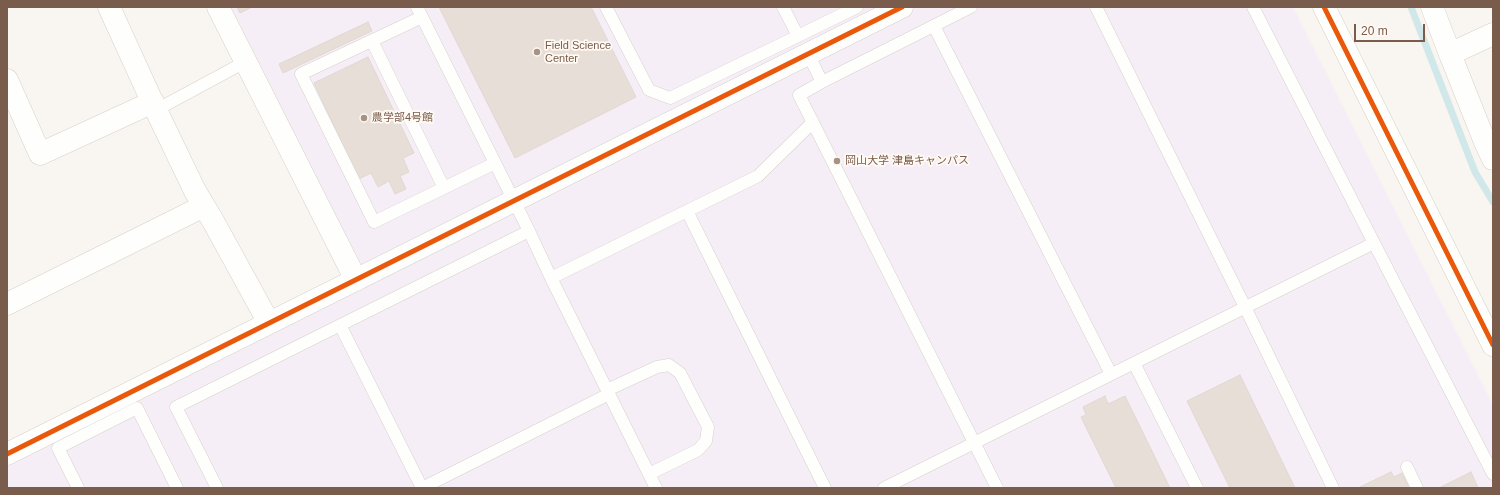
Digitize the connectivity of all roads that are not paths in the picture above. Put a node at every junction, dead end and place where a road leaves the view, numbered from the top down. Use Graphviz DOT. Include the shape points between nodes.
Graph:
graph roads {
  1 [pos="109,7"];
  2 [pos="218,7"];
  3 [pos="606,7"];
  4 [pos="783,7"];
  5 [pos="856,7"];
  6 [pos="902,7"];
  7 [pos="971,7"];
  8 [pos="1096,7"];
  9 [pos="1253,7"];
  10 [pos="1324,7"];
  11 [pos="1432,7"];
  12 [pos="420,12"];
  13 [pos="934,26"];
  14 [pos="1493,34"];
  15 [pos="372,41"];
  16 [pos="803,45"];
  17 [pos="1450,54"];
  18 [pos="245,62"];
  19 [pos="7,80"];
  20 [pos="822,82"];
  21 [pos="155,106"];
  22 [pos="812,122"];
  23 [pos="1493,159"];
  24 [pos="495,163"];
  25 [pos="444,188"];
  26 [pos="514,201"];
  27 [pos="204,206"];
  28 [pos="687,211"];
  29 [pos="529,231"];
  30 [pos="1374,243"];
  31 [pos="550,278"];
  32 [pos="356,280"];
  33 [pos="7,304"];
  34 [pos="1245,307"];
  35 [pos="269,323"];
  36 [pos="340,325"];
  37 [pos="1493,345"];
  38 [pos="1134,363"];
  39 [pos="1111,374"];
  40 [pos="608,392"];
  41 [pos="974,443"];
  42 [pos="7,454"];
  43 [pos="1407,467"];
  44 [pos="649,474"];
  45 [pos="1493,474"];
  46 [pos="78,488"];
  47 [pos="177,488"];
  48 [pos="217,488"];
  49 [pos="422,488"];
  50 [pos="656,488"];
  51 [pos="824,488"];
  52 [pos="884,488"];
  53 [pos="997,488"];
  54 [pos="1198,488"];
  55 [pos="1333,488"];
  56 [pos="1417,488"];
  1 -- 21 [label="street"];
  2 -- 18 [label="street"];
  3 -- 16 [label="lane" via="649,90 670,98"];
  4 -- 16 [label="lane"];
  5 -- 16 [label="lane"];
  6 -- 16 [label="street"];
  7 -- 13 [label="lane"];
  8 -- 34 [label="lane"];
  9 -- 30 [label="lane"];
  10 -- 37 [label="street"];
  11 -- 17 [label="street"];
  12 -- 15 [label="lane"];
  12 -- 24 [label="lane"];
  13 -- 20 [label="lane"];
  13 -- 39 [label="lane"];
  14 -- 17 [label="street"];
  15 -- 25 [label="lane"];
  15 -- 25 [label="lane" via="301,74 374,222"];
  16 -- 20 [label="lane"];
  16 -- 26 [label="street"];
  17 -- 23 [label="street"];
  18 -- 21 [label="lane"];
  18 -- 32 [label="street"];
  19 -- 21 [label="street" via="40,154"];
  20 -- 22 [label="lane" via="799,95"];
  21 -- 27 [label="street"];
  22 -- 28 [label="lane" via="758,176"];
  22 -- 41 [label="lane"];
  24 -- 25 [label="lane"];
  24 -- 26 [label="lane"];
  26 -- 29 [label="lane"];
  26 -- 32 [label="street"];
  27 -- 33 [label="street"];
  27 -- 35 [label="street"];
  28 -- 31 [label="lane"];
  28 -- 51 [label="lane"];
  29 -- 31 [label="lane"];
  29 -- 36 [label="lane"];
  30 -- 34 [label="lane"];
  30 -- 45 [label="lane"];
  31 -- 40 [label="lane"];
  32 -- 35 [label="street"];
  34 -- 38 [label="lane"];
  34 -- 55 [label="lane"];
  35 -- 42 [label="street"];
  36 -- 48 [label="lane" via="176,407"];
  36 -- 49 [label="lane"];
  38 -- 39 [label="lane"];
  38 -- 54 [label="lane"];
  39 -- 41 [label="lane"];
  40 -- 44 [label="lane"];
  40 -- 44 [label="lane" via="657,367 669,365 680,373 708,427 706,441 698,450"];
  40 -- 49 [label="lane"];
  41 -- 52 [label="lane"];
  41 -- 53 [label="lane"];
  43 -- 56 [label="lane"];
  44 -- 50 [label="lane"];
  46 -- 47 [label="lane" via="58,448 137,408"];
}
